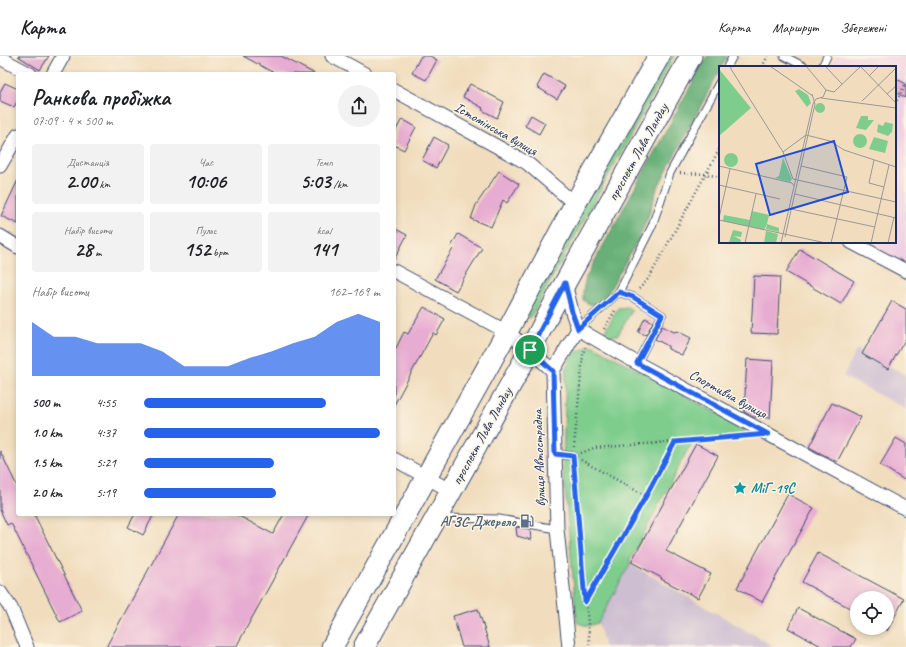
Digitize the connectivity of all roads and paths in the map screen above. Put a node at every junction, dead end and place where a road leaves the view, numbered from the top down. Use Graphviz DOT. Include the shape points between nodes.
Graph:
graph roads {
  1 [pos="63,56"];
  2 [pos="332,56"];
  3 [pos="659,56"];
  4 [pos="691,56"];
  5 [pos="733,56"];
  6 [pos="768,56"];
  7 [pos="784,56"];
  8 [pos="827,56"];
  9 [pos="0,58"];
  10 [pos="728,66"];
  11 [pos="763,66"];
  12 [pos="802,66"];
  13 [pos="822,66"];
  14 [pos="26,72"];
  15 [pos="54,72"];
  16 [pos="361,72"];
  17 [pos="719,83"];
  18 [pos="906,83"];
  19 [pos="396,91"];
  20 [pos="896,102"];
  21 [pos="16,138"];
  22 [pos="0,166"];
  23 [pos="670,173"];
  24 [pos="719,177"];
  25 [pos="575,204"];
  26 [pos="0,236"];
  27 [pos="853,243"];
  28 [pos="16,246"];
  29 [pos="906,271"];
  30 [pos="396,272"];
  31 [pos="565,283"];
  32 [pos="619,292"];
  33 [pos="578,329"];
  34 [pos="507,332"];
  35 [pos="530,350"];
  36 [pos="637,363"];
  37 [pos="553,371"];
  38 [pos="768,434"];
  39 [pos="675,442"];
  40 [pos="555,454"];
  41 [pos="573,456"];
  42 [pos="396,460"];
  43 [pos="426,477"];
  44 [pos="451,491"];
  45 [pos="646,496"];
  46 [pos="906,509"];
  47 [pos="437,517"];
  48 [pos="557,529"];
  49 [pos="0,592"];
  50 [pos="585,602"];
  51 [pos="26,646"];
  52 [pos="332,647"];
  53 [pos="364,647"];
  54 [pos="569,647"];
  55 [pos="590,647"];
  1 -- 15 [label="street"];
  2 -- 16 [label="street"];
  3 -- 25 [label="main road, проспект Льва Ландау"];
  4 -- 31 [label="main road, проспект Льва Ландау"];
  5 -- 10 [label="lane"];
  6 -- 11 [label="path"];
  7 -- 12 [label="lane"];
  8 -- 13 [label="lane"];
  9 -- 14 [label="street"];
  17 -- 23 [label="lane"];
  18 -- 20 [label="path"];
  19 -- 25 [label="street, Істомінська вулиця" via="527,163"];
  21 -- 22 [label="street"];
  23 -- 24 [label="path"];
  23 -- 32 [label="lane" via="652,226"];
  25 -- 34 [label="main road, проспект Льва Ландау"];
  26 -- 28 [label="street"];
  27 -- 29 [label="street"];
  30 -- 34 [label="street"];
  31 -- 33 [label="street"];
  31 -- 35 [label="main road, проспект Льва Ландау"];
  32 -- 33 [label="lane"];
  32 -- 36 [label="lane" via="633,297 662,315"];
  33 -- 36 [label="street, Спортивна вулиця"];
  33 -- 37 [label="street"];
  34 -- 35 [label="street"];
  34 -- 43 [label="main road, проспект Льва Ландау"];
  35 -- 37 [label="street"];
  35 -- 44 [label="main road, проспект Льва Ландау"];
  36 -- 38 [label="street, Спортивна вулиця"];
  37 -- 40 [label="street, вулиця Автострадна"];
  38 -- 39 [label="path"];
  38 -- 46 [label="street, Спортивна вулиця"];
  39 -- 41 [label="path" via="594,448"];
  39 -- 45 [label="path"];
  40 -- 41 [label="lane"];
  40 -- 48 [label="street, вулиця Автострадна"];
  41 -- 45 [label="path"];
  41 -- 50 [label="path"];
  42 -- 43 [label="street"];
  43 -- 44 [label="street"];
  43 -- 52 [label="main road, проспект Льва Ландау"];
  44 -- 47 [label="main road, проспект Льва Ландау"];
  45 -- 50 [label="path"];
  47 -- 48 [label="lane" via="499,519"];
  47 -- 53 [label="main road, проспект Льва Ландау"];
  48 -- 54 [label="street, вулиця Автострадна"];
  49 -- 51 [label="street" via="11,608"];
  50 -- 55 [label="path"];
}
